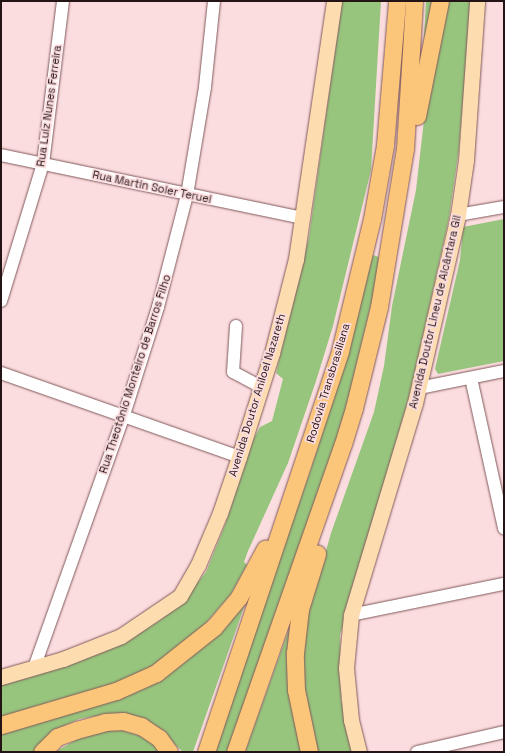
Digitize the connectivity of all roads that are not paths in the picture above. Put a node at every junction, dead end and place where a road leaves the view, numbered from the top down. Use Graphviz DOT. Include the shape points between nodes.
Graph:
graph roads {
  1 [pos="63,1"];
  2 [pos="214,1"];
  3 [pos="334,1"];
  4 [pos="397,1"];
  5 [pos="414,1"];
  6 [pos="440,1"];
  7 [pos="477,1"];
  8 [pos="405,149"];
  9 [pos="1,155"];
  10 [pos="43,164"];
  11 [pos="187,195"];
  12 [pos="504,208"];
  13 [pos="458,215"];
  14 [pos="303,218"];
  15 [pos="1,301"];
  16 [pos="236,326"];
  17 [pos="504,371"];
  18 [pos="1,373"];
  19 [pos="471,378"];
  20 [pos="261,387"];
  21 [pos="419,388"];
  22 [pos="124,415"];
  23 [pos="239,457"];
  24 [pos="321,511"];
  25 [pos="286,515"];
  26 [pos="504,528"];
  27 [pos="504,584"];
  28 [pos="351,616"];
  29 [pos="34,668"];
  30 [pos="1,677"];
  31 [pos="1,725"];
  32 [pos="504,732"];
  33 [pos="42,752"];
  34 [pos="169,752"];
  35 [pos="206,752"];
  36 [pos="235,752"];
  37 [pos="309,752"];
  38 [pos="360,752"];
  39 [pos="417,752"];
  1 -- 10 [label="street, Rua Luiz Nunes Ferreira"];
  2 -- 11 [label="street, Rua Theotônio Monteiro de Barros Filho" via="205,88"];
  3 -- 14 [label="main road, Avenida Doutor Aniloel Nazareth"];
  4 -- 25 [label="highway, Rodovia Transbrasiliana" via="385,145 372,219 340,351"];
  5 -- 8 [label="highway"];
  6 -- 8 [label="highway" via="423,78 415,132"];
  7 -- 13 [label="main road, Avenida Doutor Lineu de Alcântara Gil" via="466,160"];
  8 -- 24 [label="highway" via="378,308 354,408"];
  9 -- 10 [label="street, Rua Martin Soler Teruel"];
  10 -- 11 [label="street, Rua Martin Soler Teruel"];
  10 -- 15 [label="street, Rua Luiz Nunes Ferreira"];
  11 -- 14 [label="street, Rua Martin Soler Teruel"];
  11 -- 22 [label="street, Rua Theotônio Monteiro de Barros Filho" via="158,306"];
  12 -- 13 [label="street"];
  13 -- 21 [label="main road, Avenida Doutor Lineu de Alcântara Gil"];
  14 -- 20 [label="main road, Avenida Doutor Aniloel Nazareth" via="272,353"];
  16 -- 20 [label="street" via="233,372"];
  17 -- 19 [label="street"];
  18 -- 22 [label="street"];
  19 -- 21 [label="street"];
  19 -- 26 [label="street"];
  20 -- 23 [label="main road, Avenida Doutor Aniloel Nazareth"];
  21 -- 28 [label="main road, Avenida Doutor Lineu de Alcântara Gil"];
  22 -- 23 [label="street"];
  22 -- 29 [label="street, Rua Theotônio Monteiro de Barros Filho"];
  23 -- 29 [label="main road, Avenida Doutor Aniloel Nazareth" via="220,513 198,565 180,596 145,622 94,648"];
  24 -- 36 [label="highway"];
  24 -- 37 [label="highway" via="317,556 300,609 295,653 296,690"];
  25 -- 31 [label="highway" via="274,530 239,597 214,627 184,653 156,673 116,691"];
  25 -- 35 [label="highway, Rodovia Transbrasiliana"];
  27 -- 28 [label="street"];
  28 -- 38 [label="main road, Avenida Doutor Lineu de Alcântara Gil" via="346,668 351,720"];
  29 -- 30 [label="main road, Avenida Doutor Aniloel Nazareth"];
  32 -- 39 [label="street"];
  33 -- 34 [label="highway" via="57,737 105,722 123,721 141,726 159,738"];
}
